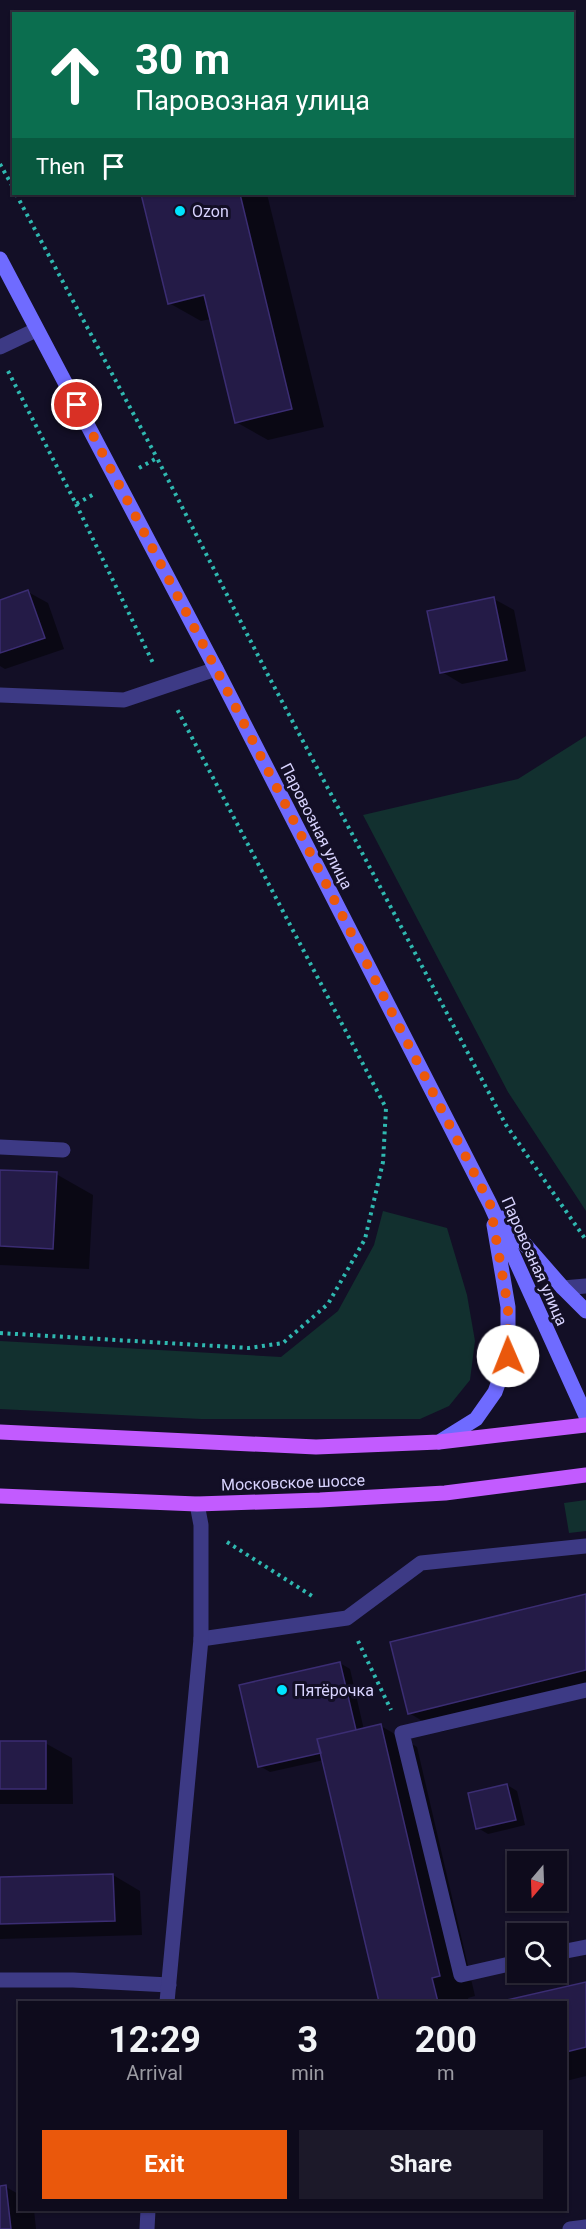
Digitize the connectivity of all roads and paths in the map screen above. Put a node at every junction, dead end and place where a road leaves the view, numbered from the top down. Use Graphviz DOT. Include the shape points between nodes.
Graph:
graph roads {
  1 [pos="0,164"];
  2 [pos="12,185"];
  3 [pos="17,195"];
  4 [pos="0,259"];
  5 [pos="36,330"];
  6 [pos="0,347"];
  7 [pos="5,365"];
  8 [pos="157,458"];
  9 [pos="118,481"];
  10 [pos="76,504"];
  11 [pos="216,669"];
  12 [pos="165,687"];
  13 [pos="0,695"];
  14 [pos="0,1147"];
  15 [pos="63,1150"];
  16 [pos="490,1204"];
  17 [pos="586,1240"];
  18 [pos="586,1286"];
  19 [pos="563,1288"];
  20 [pos="586,1311"];
  21 [pos="0,1333"];
  22 [pos="586,1416"];
  23 [pos="586,1425"];
  24 [pos="0,1432"];
  25 [pos="439,1442"];
  26 [pos="586,1475"];
  27 [pos="0,1496"];
  28 [pos="197,1504"];
  29 [pos="586,1546"];
  30 [pos="201,1639"];
  31 [pos="586,1690"];
  32 [pos="586,1947"];
  33 [pos="567,1951"];
  34 [pos="507,1964"];
  35 [pos="0,1980"];
  36 [pos="169,1985"];
  37 [pos="167,2001"];
  38 [pos="148,2211"];
  39 [pos="586,2227"];
  40 [pos="147,2229"];
  41 [pos="570,2229"];
  1 -- 2 [label="path"];
  3 -- 8 [label="path"];
  4 -- 5 [label="main road, Паровозная улица"];
  5 -- 6 [label="street"];
  5 -- 9 [label="main road, Паровозная улица"];
  7 -- 10 [label="path"];
  8 -- 9 [label="path"];
  8 -- 17 [label="path" via="506,1125"];
  9 -- 10 [label="path"];
  9 -- 11 [label="main road, Паровозная улица"];
  10 -- 12 [label="path"];
  11 -- 12 [label="street"];
  11 -- 16 [label="main road, Паровозная улица"];
  12 -- 13 [label="street" via="124,700"];
  12 -- 21 [label="path" via="386,1108 383,1162 365,1239 328,1304 283,1343 249,1348"];
  14 -- 15 [label="street"];
  16 -- 19 [label="main road"];
  16 -- 22 [label="main road, Паровозная улица"];
  16 -- 25 [label="main road" via="508,1307 508,1356 495,1392 476,1419"];
  18 -- 19 [label="street"];
  19 -- 20 [label="main road"];
  23 -- 25 [label="main road, Московское шоссе"];
  24 -- 25 [label="main road, Московское шоссе" via="316,1447"];
  26 -- 28 [label="main road, Московское шоссе" via="445,1493"];
  27 -- 28 [label="main road, Московское шоссе"];
  28 -- 30 [label="street" via="201,1525"];
  29 -- 30 [label="street" via="421,1563 347,1618"];
  30 -- 36 [label="street"];
  31 -- 34 [label="street" via="402,1733 460,1975"];
  32 -- 33 [label="street"];
  35 -- 36 [label="street"];
  36 -- 37 [label="street"];
  38 -- 40 [label="street"];
  39 -- 41 [label="street"];
}
